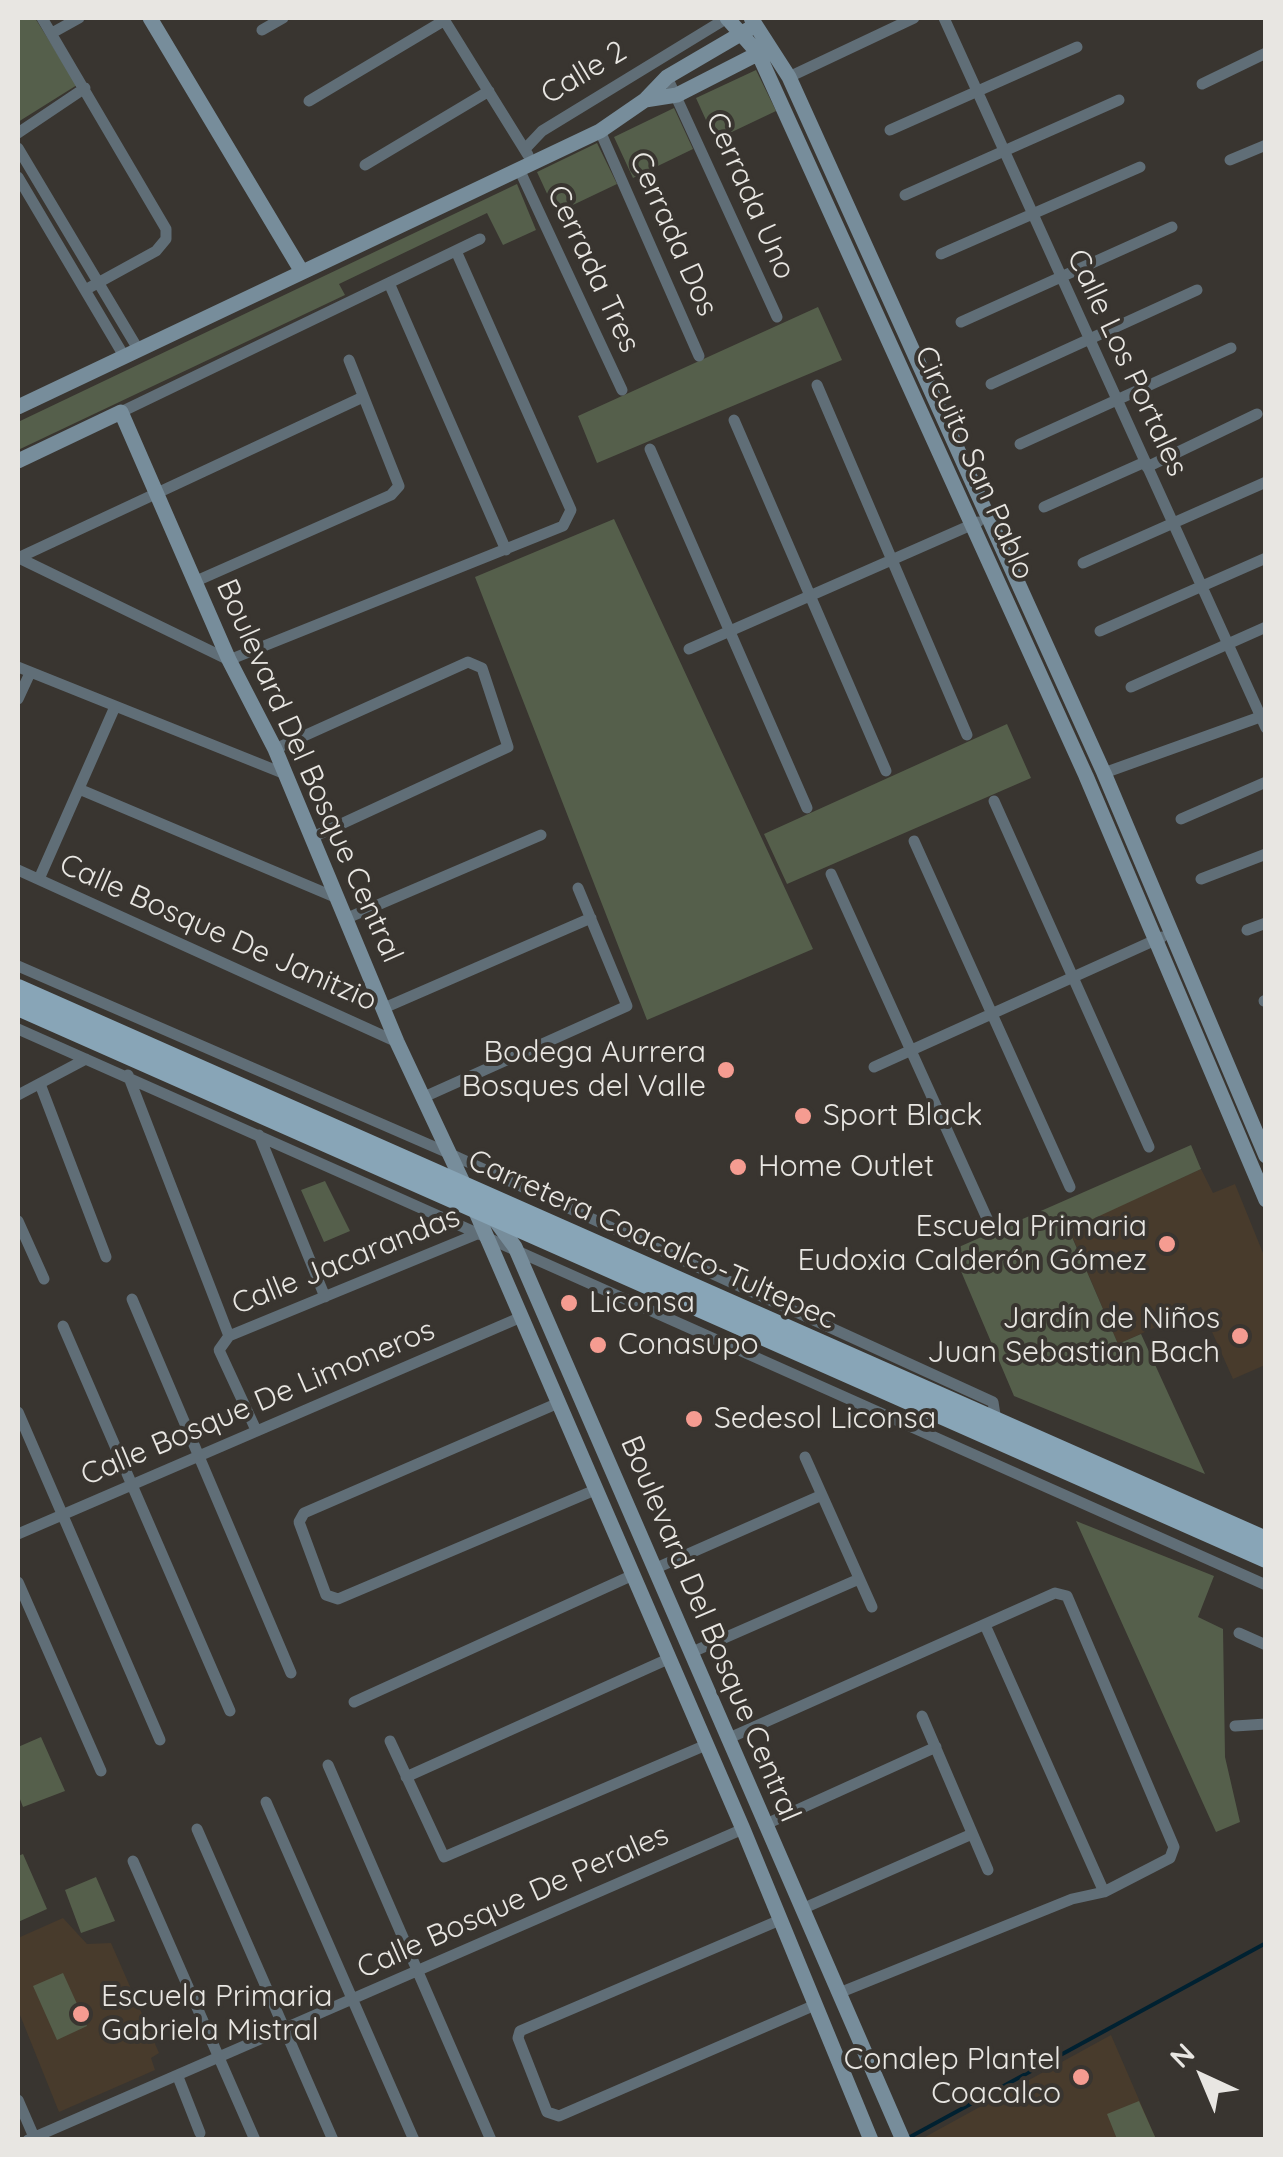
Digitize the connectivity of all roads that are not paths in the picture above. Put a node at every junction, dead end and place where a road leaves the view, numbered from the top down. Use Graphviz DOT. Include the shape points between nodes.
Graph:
graph roads {
  1 [pos="42,18"];
  2 [pos="79,18"];
  3 [pos="150,18"];
  4 [pos="282,18"];
  5 [pos="727,18"];
  6 [pos="914,18"];
  7 [pos="944,18"];
  8 [pos="444,19"];
  9 [pos="754,21"];
  10 [pos="262,30"];
  11 [pos="52,33"];
  12 [pos="740,34"];
  13 [pos="1077,46"];
  14 [pos="766,50"];
  15 [pos="1266,53"];
  16 [pos="667,77"];
  17 [pos="789,77"];
  18 [pos="1202,84"];
  19 [pos="85,88"];
  20 [pos="489,91"];
  21 [pos="978,91"];
  22 [pos="676,95"];
  23 [pos="645,100"];
  24 [pos="1119,100"];
  25 [pos="310,101"];
  26 [pos="890,130"];
  27 [pos="600,131"];
  28 [pos="18,133"];
  29 [pos="1266,145"];
  30 [pos="18,148"];
  31 [pos="1004,154"];
  32 [pos="526,160"];
  33 [pos="1230,160"];
  34 [pos="365,165"];
  35 [pos="1140,167"];
  36 [pos="18,177"];
  37 [pos="905,194"];
  38 [pos="1032,216"];
  39 [pos="1172,227"];
  40 [pos="480,239"];
  41 [pos="456,251"];
  42 [pos="941,254"];
  43 [pos="302,272"];
  44 [pos="1060,277"];
  45 [pos="98,282"];
  46 [pos="389,283"];
  47 [pos="85,290"];
  48 [pos="1197,290"];
  49 [pos="777,317"];
  50 [pos="962,322"];
  51 [pos="1089,341"];
  52 [pos="1231,348"];
  53 [pos="131,353"];
  54 [pos="699,356"];
  55 [pos="349,360"];
  56 [pos="991,384"];
  57 [pos="816,385"];
  58 [pos="622,390"];
  59 [pos="363,397"];
  60 [pos="1118,400"];
  61 [pos="18,407"];
  62 [pos="121,412"];
  63 [pos="1258,414"];
  64 [pos="734,420"];
  65 [pos="1020,444"];
  66 [pos="650,449"];
  67 [pos="18,462"];
  68 [pos="1146,464"];
  69 [pos="1266,482"];
  70 [pos="154,491"];
  71 [pos="1044,507"];
  72 [pos="988,517"];
  73 [pos="1172,523"];
  74 [pos="972,524"];
  75 [pos="506,550"];
  76 [pos="18,558"];
  77 [pos="1266,558"];
  78 [pos="892,559"];
  79 [pos="1082,563"];
  80 [pos="194,582"];
  81 [pos="1200,587"];
  82 [pos="810,595"];
  83 [pos="1033,614"];
  84 [pos="1016,621"];
  85 [pos="1266,628"];
  86 [pos="730,631"];
  87 [pos="1100,631"];
  88 [pos="1226,645"];
  89 [pos="688,649"];
  90 [pos="229,660"];
  91 [pos="18,667"];
  92 [pos="30,673"];
  93 [pos="1131,687"];
  94 [pos="18,699"];
  95 [pos="114,709"];
  96 [pos="1262,713"];
  97 [pos="967,735"];
  98 [pos="275,748"];
  99 [pos="886,771"];
  100 [pos="285,774"];
  101 [pos="1104,774"];
  102 [pos="1266,782"];
  103 [pos="79,789"];
  104 [pos="994,802"];
  105 [pos="806,808"];
  106 [pos="1180,819"];
  107 [pos="541,835"];
  108 [pos="313,837"];
  109 [pos="914,841"];
  110 [pos="1266,854"];
  111 [pos="18,870"];
  112 [pos="832,874"];
  113 [pos="1201,879"];
  114 [pos="39,880"];
  115 [pos="578,888"];
  116 [pos="338,898"];
  117 [pos="591,918"];
  118 [pos="345,920"];
  119 [pos="1266,923"];
  120 [pos="1247,930"];
  121 [pos="1173,932"];
  122 [pos="1156,940"];
  123 [pos="18,966"];
  124 [pos="1075,978"];
  125 [pos="18,988"];
  126 [pos="18,1007"];
  127 [pos="384,1008"];
  128 [pos="994,1014"];
  129 [pos="18,1029"];
  130 [pos="398,1042"];
  131 [pos="912,1051"];
  132 [pos="86,1059"];
  133 [pos="1226,1061"];
  134 [pos="874,1067"];
  135 [pos="1208,1067"];
  136 [pos="128,1075"];
  137 [pos="40,1084"];
  138 [pos="18,1095"];
  139 [pos="424,1097"];
  140 [pos="1260,1129"];
  141 [pos="259,1135"];
  142 [pos="1150,1146"];
  143 [pos="446,1152"];
  144 [pos="1266,1156"];
  145 [pos="1070,1187"];
  146 [pos="471,1196"];
  147 [pos="1266,1200"];
  148 [pos="18,1221"];
  149 [pos="488,1225"];
  150 [pos="990,1225"];
  151 [pos="515,1247"];
  152 [pos="106,1256"];
  153 [pos="44,1280"];
  154 [pos="325,1297"];
  155 [pos="132,1299"];
  156 [pos="519,1318"];
  157 [pos="63,1326"];
  158 [pos="229,1336"];
  159 [pos="561,1351"];
  160 [pos="538,1362"];
  161 [pos="556,1404"];
  162 [pos="18,1412"];
  163 [pos="996,1421"];
  164 [pos="256,1430"];
  165 [pos="198,1456"];
  166 [pos="806,1456"];
  167 [pos="132,1484"];
  168 [pos="595,1490"];
  169 [pos="822,1495"];
  170 [pos="62,1514"];
  171 [pos="18,1534"];
  172 [pos="1266,1540"];
  173 [pos="1266,1559"];
  174 [pos="654,1569"];
  175 [pos="632,1575"];
  176 [pos="859,1579"];
  177 [pos="18,1582"];
  178 [pos="1266,1585"];
  179 [pos="872,1607"];
  180 [pos="985,1625"];
  181 [pos="1239,1633"];
  182 [pos="1266,1644"];
  183 [pos="690,1654"];
  184 [pos="668,1660"];
  185 [pos="291,1673"];
  186 [pos="709,1698"];
  187 [pos="354,1702"];
  188 [pos="689,1708"];
  189 [pos="230,1711"];
  190 [pos="922,1716"];
  191 [pos="1266,1724"];
  192 [pos="1235,1726"];
  193 [pos="727,1739"];
  194 [pos="160,1740"];
  195 [pos="390,1741"];
  196 [pos="706,1746"];
  197 [pos="936,1746"];
  198 [pos="328,1765"];
  199 [pos="101,1771"];
  200 [pos="406,1777"];
  201 [pos="266,1802"];
  202 [pos="764,1825"];
  203 [pos="197,1829"];
  204 [pos="743,1829"];
  205 [pos="972,1834"];
  206 [pos="133,1861"];
  207 [pos="988,1870"];
  208 [pos="1104,1892"];
  209 [pos="802,1909"];
  210 [pos="780,1920"];
  211 [pos="418,1972"];
  212 [pos="839,1994"];
  213 [pos="353,2000"];
  214 [pos="815,2005"];
  215 [pos="852,2027"];
  216 [pos="285,2030"];
  217 [pos="830,2038"];
  218 [pos="220,2059"];
  219 [pos="178,2078"];
  220 [pos="18,2100"];
  221 [pos="200,2133"];
  222 [pos="869,2135"];
  223 [pos="48,2136"];
  224 [pos="31,2138"];
  225 [pos="255,2140"];
  226 [pos="333,2140"];
  227 [pos="414,2140"];
  228 [pos="492,2140"];
  229 [pos="903,2140"];
  1 -- 11 [label="street"];
  2 -- 11 [label="street"];
  3 -- 43 [label="street"];
  4 -- 10 [label="street"];
  5 -- 12 [label="street, Circuito San Pablo"];
  5 -- 32 [label="street, Calle 2" via="542,131"];
  6 -- 17 [label="street"];
  7 -- 21 [label="street, Calle Los Portales"];
  8 -- 20 [label="street, Cerrada Tres"];
  8 -- 25 [label="street"];
  9 -- 12 [label="street"];
  9 -- 14 [label="street, Circuito San Pablo"];
  11 -- 19 [label="street"];
  12 -- 14 [label="street, Circuito San Pablo"];
  12 -- 16 [label="street"];
  13 -- 21 [label="street"];
  14 -- 17 [label="street, Circuito San Pablo"];
  14 -- 22 [label="street"];
  14 -- 74 [label="street, Circuito San Pablo"];
  15 -- 18 [label="street"];
  16 -- 22 [label="street, Cerrada Uno"];
  16 -- 23 [label="street"];
  17 -- 72 [label="street, Circuito San Pablo"];
  19 -- 28 [label="street"];
  19 -- 45 [label="street" via="166,228 156,251"];
  20 -- 32 [label="street, Cerrada Tres"];
  20 -- 34 [label="street"];
  21 -- 26 [label="street"];
  21 -- 31 [label="street, Calle Los Portales"];
  22 -- 23 [label="street"];
  22 -- 49 [label="street, Cerrada Uno"];
  23 -- 27 [label="street"];
  24 -- 31 [label="street"];
  27 -- 32 [label="street"];
  27 -- 54 [label="street, Cerrada Dos"];
  29 -- 33 [label="street"];
  30 -- 45 [label="street"];
  31 -- 37 [label="street"];
  31 -- 38 [label="street, Calle Los Portales"];
  32 -- 43 [label="street"];
  32 -- 58 [label="street, Cerrada Tres"];
  35 -- 38 [label="street"];
  36 -- 47 [label="street"];
  38 -- 42 [label="street"];
  38 -- 44 [label="street, Calle Los Portales"];
  39 -- 44 [label="street"];
  40 -- 41 [label="street"];
  41 -- 46 [label="street"];
  41 -- 75 [label="street" via="571,510 563,526"];
  43 -- 53 [label="street"];
  44 -- 50 [label="street"];
  44 -- 51 [label="street, Calle Los Portales"];
  45 -- 47 [label="street"];
  45 -- 53 [label="street"];
  46 -- 62 [label="street"];
  46 -- 75 [label="street"];
  47 -- 53 [label="street"];
  48 -- 51 [label="street"];
  51 -- 56 [label="street"];
  51 -- 60 [label="street, Calle Los Portales"];
  52 -- 60 [label="street"];
  53 -- 61 [label="street"];
  55 -- 59 [label="street"];
  57 -- 78 [label="street"];
  59 -- 70 [label="street"];
  59 -- 80 [label="street" via="398,476 392,495"];
  60 -- 65 [label="street"];
  60 -- 68 [label="street, Calle Los Portales"];
  62 -- 67 [label="street"];
  62 -- 70 [label="street, Boulevard Del Bosque Central"];
  63 -- 68 [label="street"];
  64 -- 82 [label="street"];
  66 -- 86 [label="street"];
  68 -- 71 [label="street"];
  68 -- 73 [label="street, Calle Los Portales"];
  69 -- 73 [label="street"];
  70 -- 76 [label="street"];
  70 -- 80 [label="street, Boulevard Del Bosque Central"];
  72 -- 74 [label="street"];
  72 -- 83 [label="street, Circuito San Pablo"];
  73 -- 79 [label="street"];
  73 -- 81 [label="street, Calle Los Portales"];
  74 -- 78 [label="street"];
  74 -- 84 [label="street, Circuito San Pablo"];
  75 -- 90 [label="street"];
  76 -- 90 [label="street"];
  77 -- 81 [label="street"];
  78 -- 82 [label="street"];
  78 -- 97 [label="street"];
  80 -- 90 [label="street, Boulevard Del Bosque Central"];
  81 -- 87 [label="street"];
  81 -- 88 [label="street, Calle Los Portales"];
  82 -- 86 [label="street"];
  82 -- 99 [label="street"];
  83 -- 84 [label="street"];
  83 -- 101 [label="street, Circuito San Pablo"];
  84 -- 122 [label="street, Circuito San Pablo"];
  85 -- 88 [label="street"];
  86 -- 89 [label="street"];
  86 -- 105 [label="street"];
  88 -- 93 [label="street"];
  88 -- 96 [label="street, Calle Los Portales"];
  90 -- 98 [label="street, Boulevard Del Bosque Central"];
  91 -- 92 [label="street"];
  92 -- 94 [label="street"];
  92 -- 95 [label="street"];
  95 -- 100 [label="street"];
  95 -- 103 [label="street"];
  96 -- 101 [label="street"];
  98 -- 100 [label="street, Boulevard Del Bosque Central"];
  98 -- 108 [label="street" via="468,662 482,668 508,747"];
  100 -- 108 [label="street, Boulevard Del Bosque Central"];
  101 -- 121 [label="street, Circuito San Pablo"];
  102 -- 106 [label="street"];
  103 -- 114 [label="street"];
  103 -- 116 [label="street"];
  104 -- 124 [label="street"];
  107 -- 118 [label="street"];
  108 -- 116 [label="street, Boulevard Del Bosque Central"];
  109 -- 128 [label="street"];
  110 -- 113 [label="street"];
  111 -- 114 [label="street, Calle Bosque De Janitzio"];
  112 -- 131 [label="street"];
  114 -- 130 [label="street, Calle Bosque De Janitzio"];
  115 -- 117 [label="street"];
  116 -- 118 [label="street, Boulevard Del Bosque Central"];
  117 -- 127 [label="street"];
  117 -- 139 [label="street" via="626,1008"];
  118 -- 127 [label="street, Boulevard Del Bosque Central"];
  119 -- 120 [label="street"];
  121 -- 122 [label="street"];
  121 -- 133 [label="street, Circuito San Pablo"];
  122 -- 124 [label="street"];
  122 -- 135 [label="street, Circuito San Pablo"];
  123 -- 143 [label="street"];
  124 -- 128 [label="street"];
  124 -- 142 [label="street"];
  125 -- 146 [label="main road, Carretera Coacalco-Tultepec"];
  126 -- 146 [label="main road, Carretera Coacalco-Tultepec"];
  127 -- 130 [label="street, Boulevard Del Bosque Central"];
  128 -- 131 [label="street"];
  128 -- 145 [label="street"];
  129 -- 132 [label="street"];
  130 -- 139 [label="street, Boulevard Del Bosque Central"];
  131 -- 134 [label="street"];
  131 -- 150 [label="street"];
  132 -- 136 [label="street"];
  132 -- 137 [label="street"];
  133 -- 135 [label="street"];
  133 -- 140 [label="street, Circuito San Pablo"];
  135 -- 147 [label="street, Circuito San Pablo"];
  136 -- 141 [label="street"];
  136 -- 158 [label="street"];
  137 -- 138 [label="street"];
  137 -- 152 [label="street"];
  139 -- 143 [label="street, Boulevard Del Bosque Central"];
  140 -- 144 [label="street, Circuito San Pablo"];
  141 -- 149 [label="street"];
  141 -- 154 [label="street"];
  143 -- 146 [label="street, Boulevard Del Bosque Central"];
  143 -- 163 [label="street" via="992,1402"];
  146 -- 149 [label="main road, Carretera Coacalco-Tultepec"];
  146 -- 163 [label="main road, Carretera Coacalco-Tultepec"];
  148 -- 153 [label="street"];
  149 -- 151 [label="street, Boulevard Del Bosque Central"];
  149 -- 154 [label="street, Calle Jacarandas"];
  149 -- 156 [label="street, Boulevard Del Bosque Central"];
  149 -- 173 [label="main road, Carretera Coacalco-Tultepec"];
  151 -- 159 [label="street, Boulevard Del Bosque Central"];
  151 -- 178 [label="street"];
  154 -- 158 [label="street, Calle Jacarandas"];
  155 -- 165 [label="street"];
  156 -- 160 [label="street, Boulevard Del Bosque Central"];
  156 -- 164 [label="street, Calle Bosque De Limoneros"];
  157 -- 167 [label="street"];
  158 -- 164 [label="street" via="220,1350"];
  159 -- 160 [label="street"];
  159 -- 174 [label="street, Boulevard Del Bosque Central"];
  160 -- 161 [label="street, Boulevard Del Bosque Central"];
  161 -- 168 [label="street, Boulevard Del Bosque Central"];
  161 -- 168 [label="street" via="304,1513 299,1522 326,1595 338,1599"];
  162 -- 170 [label="street"];
  163 -- 172 [label="main road, Carretera Coacalco-Tultepec"];
  164 -- 165 [label="street, Calle Bosque De Limoneros"];
  165 -- 167 [label="street, Calle Bosque De Limoneros"];
  165 -- 185 [label="street"];
  166 -- 169 [label="street"];
  167 -- 170 [label="street, Calle Bosque De Limoneros"];
  167 -- 189 [label="street"];
  168 -- 175 [label="street, Boulevard Del Bosque Central"];
  169 -- 174 [label="street"];
  169 -- 176 [label="street"];
  170 -- 171 [label="street, Calle Bosque De Limoneros"];
  170 -- 194 [label="street"];
  174 -- 183 [label="street, Boulevard Del Bosque Central"];
  175 -- 184 [label="street, Boulevard Del Bosque Central"];
  175 -- 187 [label="street"];
  176 -- 179 [label="street"];
  176 -- 183 [label="street"];
  177 -- 199 [label="street"];
  180 -- 193 [label="street"];
  180 -- 208 [label="street"];
  180 -- 208 [label="street" via="1062,1593 1122,1720 1175,1852"];
  181 -- 182 [label="street"];
  183 -- 186 [label="street, Boulevard Del Bosque Central"];
  184 -- 188 [label="street, Boulevard Del Bosque Central"];
  184 -- 200 [label="street"];
  186 -- 188 [label="street"];
  186 -- 193 [label="street, Boulevard Del Bosque Central"];
  188 -- 196 [label="street, Boulevard Del Bosque Central"];
  190 -- 197 [label="street"];
  191 -- 192 [label="street"];
  193 -- 202 [label="street, Boulevard Del Bosque Central"];
  195 -- 200 [label="street"];
  196 -- 200 [label="street" via="450,1856 440,1853"];
  196 -- 204 [label="street, Boulevard Del Bosque Central"];
  197 -- 202 [label="street"];
  197 -- 205 [label="street"];
  198 -- 211 [label="street"];
  201 -- 213 [label="street"];
  202 -- 209 [label="street, Boulevard Del Bosque Central"];
  203 -- 216 [label="street"];
  204 -- 210 [label="street, Boulevard Del Bosque Central"];
  204 -- 211 [label="street, Calle Bosque De Perales"];
  205 -- 207 [label="street"];
  205 -- 209 [label="street"];
  206 -- 218 [label="street"];
  208 -- 212 [label="street"];
  209 -- 212 [label="street, Boulevard Del Bosque Central"];
  210 -- 214 [label="street, Boulevard Del Bosque Central"];
  210 -- 214 [label="street" via="520,2032 547,2112 559,2116"];
  211 -- 213 [label="street, Calle Bosque De Perales"];
  211 -- 228 [label="street"];
  212 -- 215 [label="street, Boulevard Del Bosque Central"];
  213 -- 216 [label="street, Calle Bosque De Perales"];
  213 -- 227 [label="street"];
  214 -- 217 [label="street, Boulevard Del Bosque Central"];
  215 -- 217 [label="street"];
  215 -- 229 [label="street, Boulevard Del Bosque Central"];
  216 -- 218 [label="street, Calle Bosque De Perales"];
  216 -- 226 [label="street"];
  217 -- 222 [label="street, Boulevard Del Bosque Central"];
  218 -- 219 [label="street, Calle Bosque De Perales"];
  218 -- 225 [label="street"];
  219 -- 221 [label="street"];
  219 -- 223 [label="street, Calle Bosque De Perales"];
  220 -- 224 [label="street"];
  223 -- 224 [label="street, Calle Bosque De Perales"];
}
